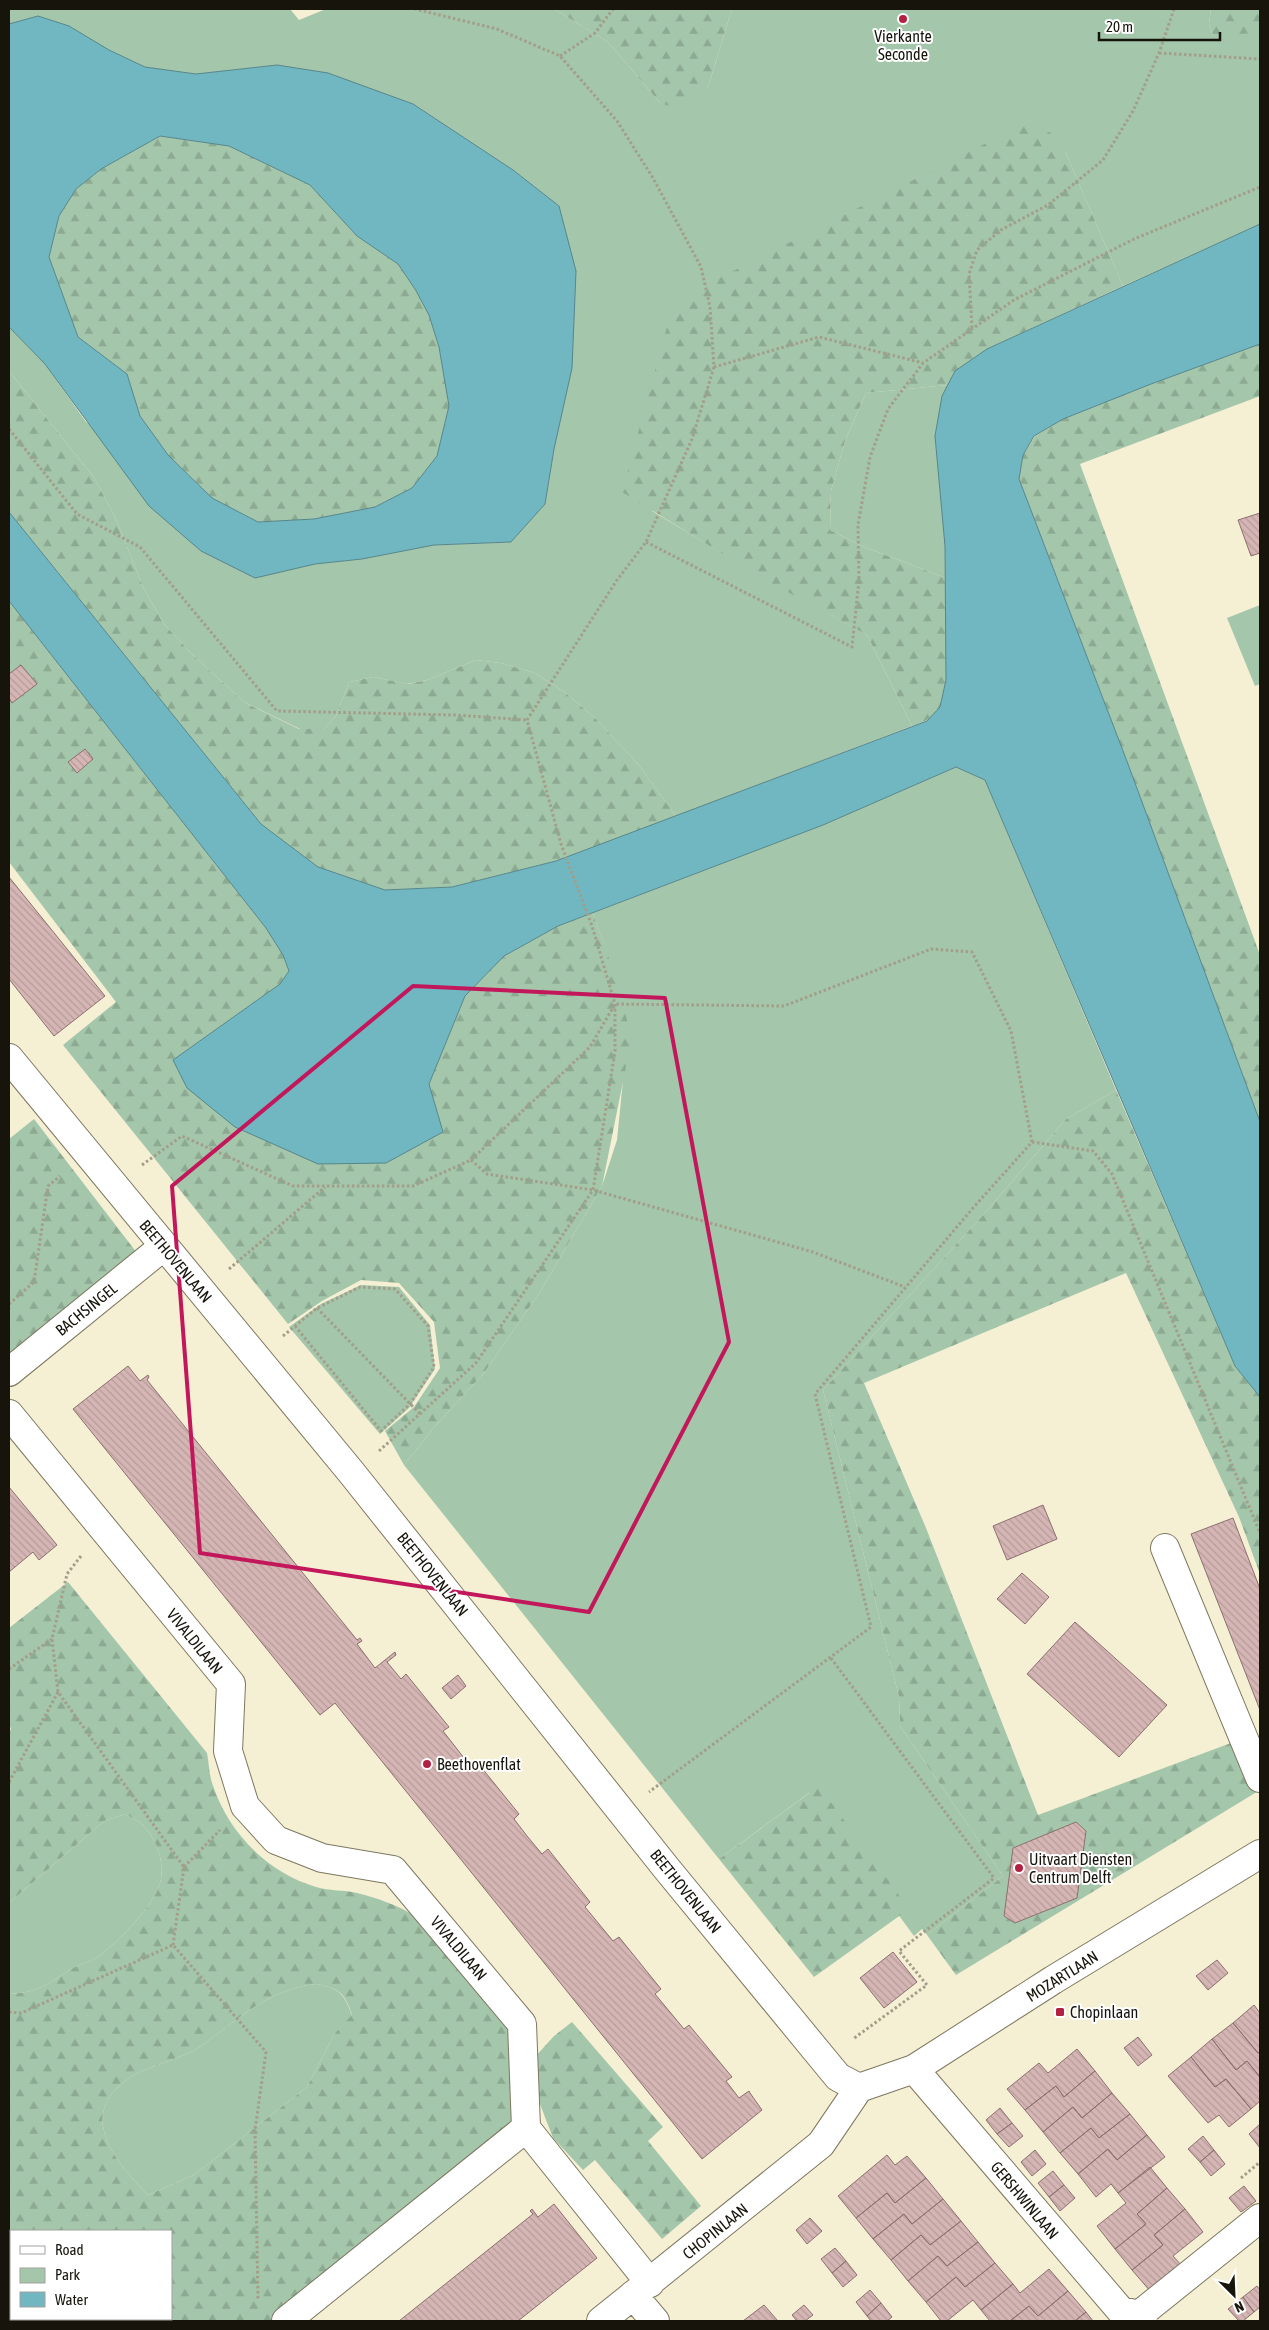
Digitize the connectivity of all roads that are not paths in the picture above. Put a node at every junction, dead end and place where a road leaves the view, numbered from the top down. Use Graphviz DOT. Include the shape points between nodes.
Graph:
graph roads {
  1 [pos="9,1058"];
  2 [pos="164,1246"];
  3 [pos="9,1372"];
  4 [pos="9,1414"];
  5 [pos="1165,1548"];
  6 [pos="1260,1778"];
  7 [pos="1260,1854"];
  8 [pos="914,2069"];
  9 [pos="859,2088"];
  10 [pos="526,2128"];
  11 [pos="1260,2218"];
  12 [pos="642,2289"];
  13 [pos="1141,2318"];
  14 [pos="286,2321"];
  15 [pos="601,2321"];
  16 [pos="655,2321"];
  1 -- 2 [label="street, BEETHOVENLAAN"];
  2 -- 3 [label="street, BACHSINGEL"];
  2 -- 9 [label="street, BEETHOVENLAAN" via="352,1472 838,2077"];
  4 -- 10 [label="street, VIVALDILAAN" via="231,1684 228,1751 245,1806 276,1840 322,1858 394,1870 522,2024"];
  5 -- 6 [label="street"];
  7 -- 8 [label="street, MOZARTLAAN"];
  8 -- 9 [label="street, MOZARTLAAN"];
  8 -- 13 [label="street, GERSHWINLAAN" via="1121,2311"];
  9 -- 12 [label="street, CHOPINLAAN" via="821,2144"];
  10 -- 12 [label="street"];
  10 -- 14 [label="street"];
  11 -- 13 [label="street"];
  12 -- 15 [label="street, CHOPINLAAN"];
  12 -- 16 [label="street"];
}
